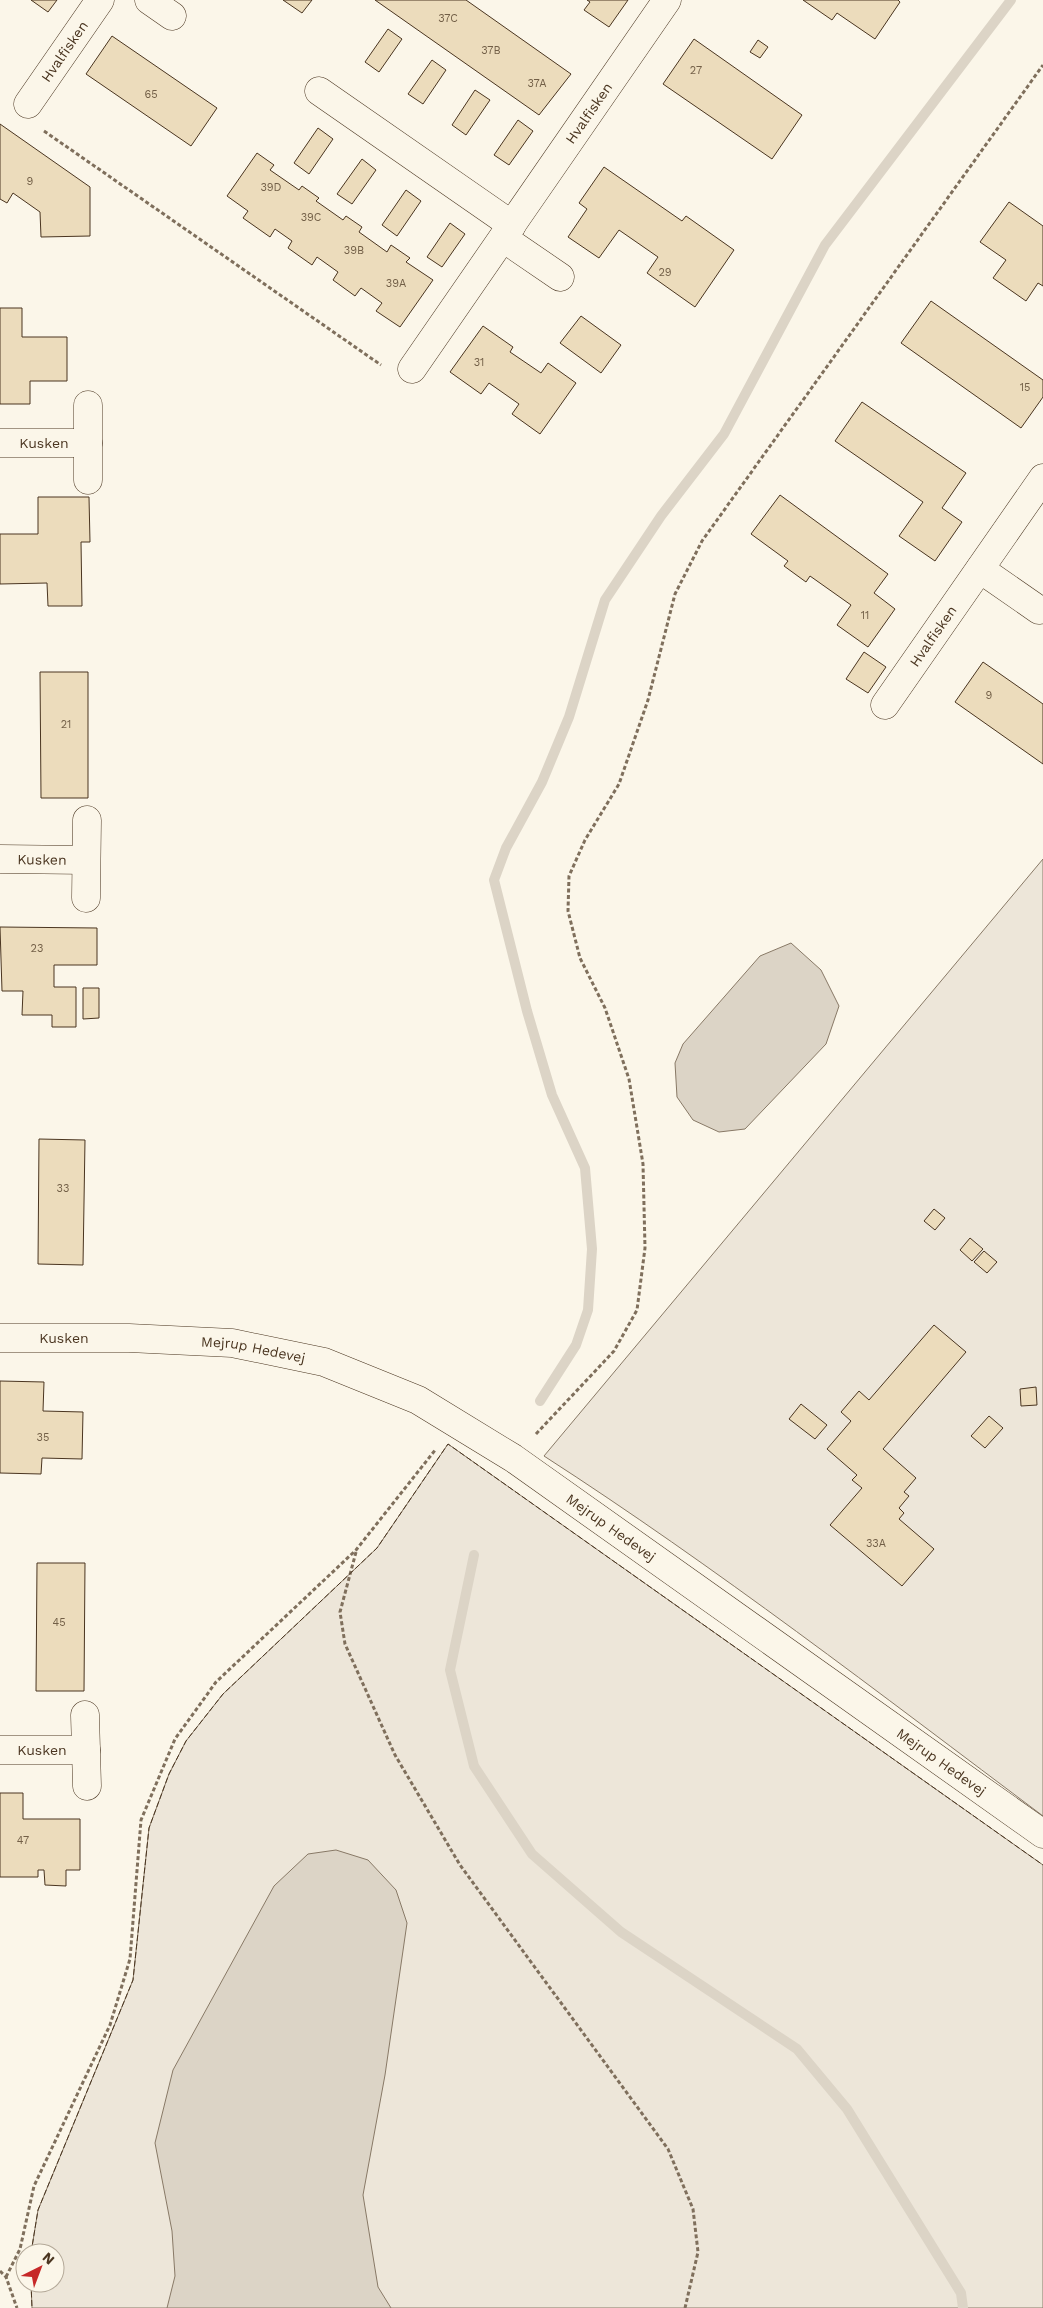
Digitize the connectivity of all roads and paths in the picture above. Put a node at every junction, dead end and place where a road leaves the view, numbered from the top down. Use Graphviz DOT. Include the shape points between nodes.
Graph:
graph roads {
  1 [pos="100,0"];
  2 [pos="149,0"];
  3 [pos="667,0"];
  4 [pos="172,16"];
  5 [pos="1043,65"];
  6 [pos="319,91"];
  7 [pos="32,115"];
  8 [pos="507,231"];
  9 [pos="560,276"];
  10 [pos="412,369"];
  11 [pos="88,405"];
  12 [pos="0,443"];
  13 [pos="88,443"];
  14 [pos="1043,478"];
  15 [pos="88,480"];
  16 [pos="980,569"];
  17 [pos="1039,610"];
  18 [pos="885,705"];
  19 [pos="87,820"];
  20 [pos="0,859"];
  21 [pos="86,860"];
  22 [pos="86,898"];
  23 [pos="0,1338"];
  24 [pos="129,1338"];
  25 [pos="457,1423"];
  26 [pos="513,1458"];
  27 [pos="356,1550"];
  28 [pos="85,1715"];
  29 [pos="0,1750"];
  30 [pos="86,1750"];
  31 [pos="87,1786"];
  32 [pos="1043,1834"];
  33 [pos="0,2271"];
  34 [pos="6,2277"];
  35 [pos="17,2308"];
  36 [pos="685,2308"];
  1 -- 7 [label="street, Hvalfisken"];
  2 -- 4 [label="street"];
  3 -- 8 [label="street, Hvalfisken"];
  5 -- 26 [label="path" via="702,541 675,594 648,700 619,784 585,840 569,876 568,912 580,958 606,1008 629,1079 643,1164 645,1248 638,1310 614,1351"];
  6 -- 8 [label="street"];
  7 -- 10 [label="path" via="404,381"];
  8 -- 9 [label="street"];
  8 -- 10 [label="street, Hvalfisken"];
  11 -- 13 [label="street, Kusken"];
  12 -- 13 [label="street, Kusken"];
  13 -- 15 [label="street, Kusken"];
  14 -- 16 [label="street, Hvalfisken"];
  16 -- 17 [label="street"];
  16 -- 18 [label="street, Hvalfisken"];
  19 -- 21 [label="street, Kusken"];
  20 -- 21 [label="street, Kusken"];
  21 -- 22 [label="street, Kusken"];
  23 -- 24 [label="street, Kusken"];
  24 -- 25 [label="street, Mejrup Hedevej" via="232,1343 324,1362 418,1400"];
  25 -- 26 [label="street, Mejrup Hedevej"];
  25 -- 27 [label="path"];
  26 -- 32 [label="street, Mejrup Hedevej"];
  27 -- 34 [label="path" via="216,1682 175,1739 141,1820 130,1959 110,2025 34,2186 20,2248"];
  27 -- 36 [label="path" via="340,1612 346,1644 395,1755 460,1865 668,2149 694,2209 698,2252"];
  28 -- 30 [label="street, Kusken"];
  29 -- 30 [label="street, Kusken"];
  30 -- 31 [label="street, Kusken"];
  33 -- 34 [label="path"];
  34 -- 35 [label="path"];
}
